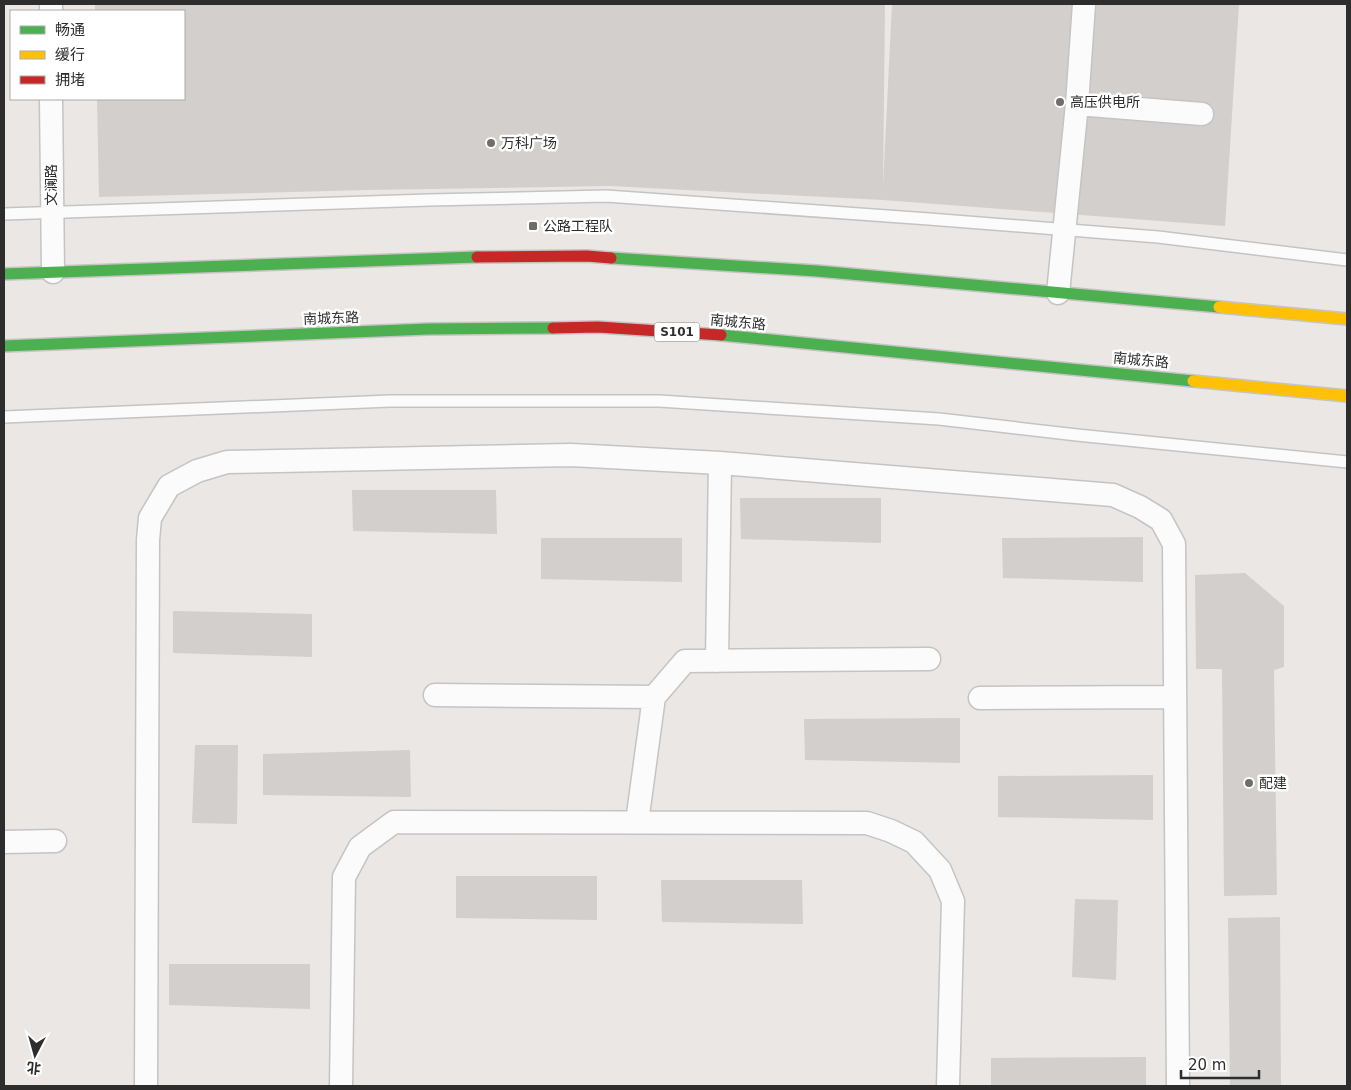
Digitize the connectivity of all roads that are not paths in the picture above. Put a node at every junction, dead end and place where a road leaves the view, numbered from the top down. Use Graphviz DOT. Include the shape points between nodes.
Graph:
graph roads {
  1 [pos="1084,4"];
  2 [pos="51,100"];
  3 [pos="1077,104"];
  4 [pos="1202,114"];
  5 [pos="51,212"];
  6 [pos="4,214"];
  7 [pos="1065,230"];
  8 [pos="1347,260"];
  9 [pos="53,272"];
  10 [pos="4,274"];
  11 [pos="1058,293"];
  12 [pos="1347,319"];
  13 [pos="4,346"];
  14 [pos="1347,396"];
  15 [pos="4,417"];
  16 [pos="1347,462"];
  17 [pos="720,463"];
  18 [pos="929,659"];
  19 [pos="717,661"];
  20 [pos="435,695"];
  21 [pos="654,697"];
  22 [pos="1175,697"];
  23 [pos="980,698"];
  24 [pos="636,822"];
  25 [pos="55,841"];
  26 [pos="4,842"];
  27 [pos="146,1086"];
  28 [pos="341,1086"];
  29 [pos="948,1086"];
  30 [pos="1178,1086"];
  1 -- 3 [label="street"];
  2 -- 5 [label="street, 文澜路"];
  3 -- 4 [label="street"];
  3 -- 7 [label="street"];
  5 -- 6 [label="lane"];
  5 -- 7 [label="lane" via="606,196"];
  5 -- 9 [label="street, 文澜路"];
  7 -- 8 [label="lane" via="1158,237"];
  7 -- 11 [label="street"];
  9 -- 10 [label="main road"];
  9 -- 11 [label="main road" via="457,257 587,256 817,271"];
  11 -- 12 [label="main road"];
  13 -- 14 [label="main road, 南城东路 / S101" via="428,329 598,327 719,335"];
  15 -- 16 [label="lane" via="390,401 659,401 939,419"];
  17 -- 19 [label="street"];
  17 -- 22 [label="street" via="1113,495 1140,507 1161,520 1174,544"];
  17 -- 27 [label="street" via="571,455 227,462 197,471 169,486 150,518 148,540"];
  18 -- 19 [label="street"];
  19 -- 21 [label="street" via="685,661"];
  20 -- 21 [label="street"];
  21 -- 24 [label="street"];
  22 -- 23 [label="street"];
  22 -- 30 [label="street"];
  24 -- 28 [label="street" via="394,822 360,847 344,877"];
  24 -- 29 [label="street" via="866,823 914,842 940,870 953,901"];
  25 -- 26 [label="street"];
}
